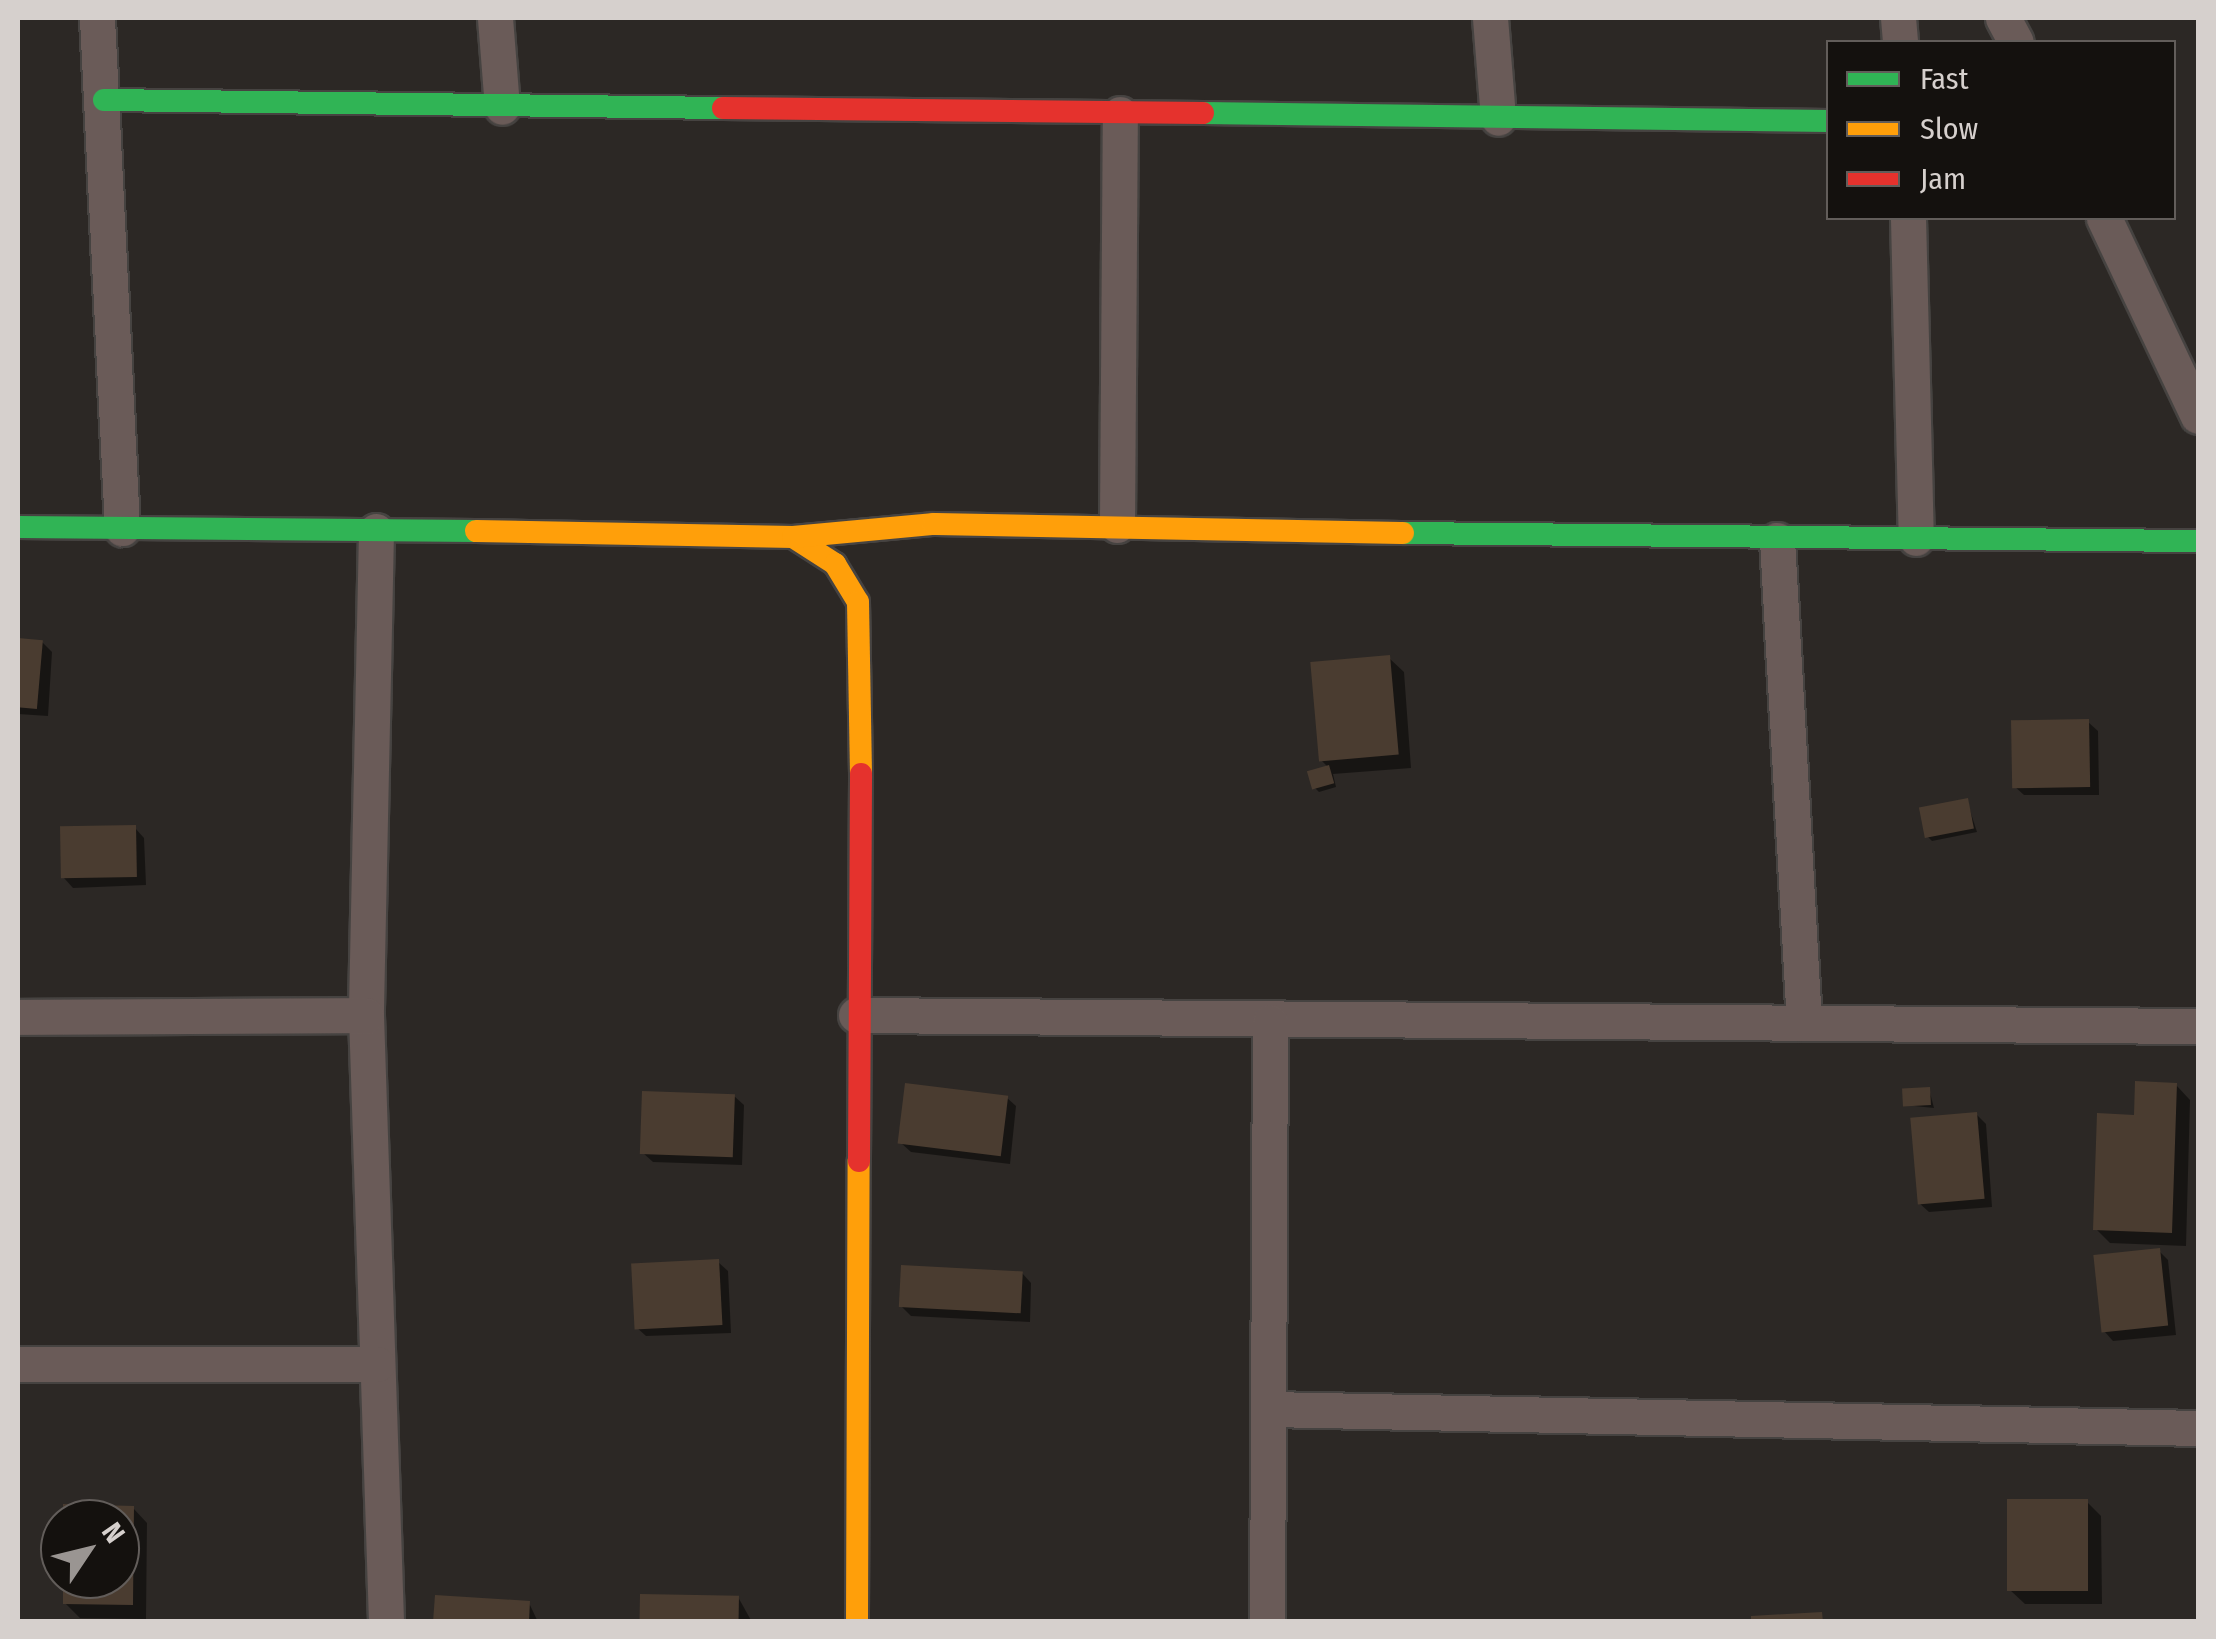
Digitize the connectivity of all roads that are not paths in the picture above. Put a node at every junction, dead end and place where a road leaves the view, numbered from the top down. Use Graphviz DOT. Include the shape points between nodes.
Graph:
graph roads {
  1 [pos="98,18"];
  2 [pos="495,18"];
  3 [pos="1490,18"];
  4 [pos="2003,18"];
  5 [pos="2015,40"];
  6 [pos="104,100"];
  7 [pos="502,108"];
  8 [pos="1120,114"];
  9 [pos="1498,118"];
  10 [pos="1826,122"];
  11 [pos="1908,220"];
  12 [pos="2105,220"];
  13 [pos="2198,416"];
  14 [pos="1117,524"];
  15 [pos="18,527"];
  16 [pos="122,528"];
  17 [pos="376,531"];
  18 [pos="793,537"];
  19 [pos="1916,538"];
  20 [pos="1777,540"];
  21 [pos="2198,541"];
  22 [pos="366,1015"];
  23 [pos="856,1015"];
  24 [pos="18,1017"];
  25 [pos="1270,1022"];
  26 [pos="1804,1022"];
  27 [pos="2198,1026"];
  28 [pos="18,1364"];
  29 [pos="377,1364"];
  30 [pos="1269,1409"];
  31 [pos="2198,1428"];
  32 [pos="386,1622"];
  33 [pos="857,1622"];
  34 [pos="1267,1622"];
  1 -- 6 [label="street"];
  2 -- 7 [label="street"];
  3 -- 9 [label="street"];
  4 -- 5 [label="street"];
  6 -- 7 [label="street"];
  6 -- 16 [label="street"];
  7 -- 8 [label="street"];
  8 -- 9 [label="street"];
  8 -- 14 [label="street"];
  9 -- 10 [label="street"];
  11 -- 19 [label="street"];
  12 -- 13 [label="street"];
  14 -- 18 [label="street" via="934,524"];
  14 -- 20 [label="street"];
  15 -- 16 [label="street"];
  16 -- 17 [label="street"];
  17 -- 18 [label="street"];
  17 -- 22 [label="street"];
  18 -- 23 [label="street" via="835,564 858,602"];
  19 -- 20 [label="street"];
  19 -- 21 [label="street"];
  20 -- 26 [label="street"];
  22 -- 24 [label="street"];
  22 -- 29 [label="street"];
  23 -- 25 [label="street"];
  23 -- 33 [label="street"];
  25 -- 26 [label="street"];
  25 -- 30 [label="street"];
  26 -- 27 [label="street"];
  28 -- 29 [label="street"];
  29 -- 32 [label="street"];
  30 -- 31 [label="street"];
  30 -- 34 [label="street"];
}
